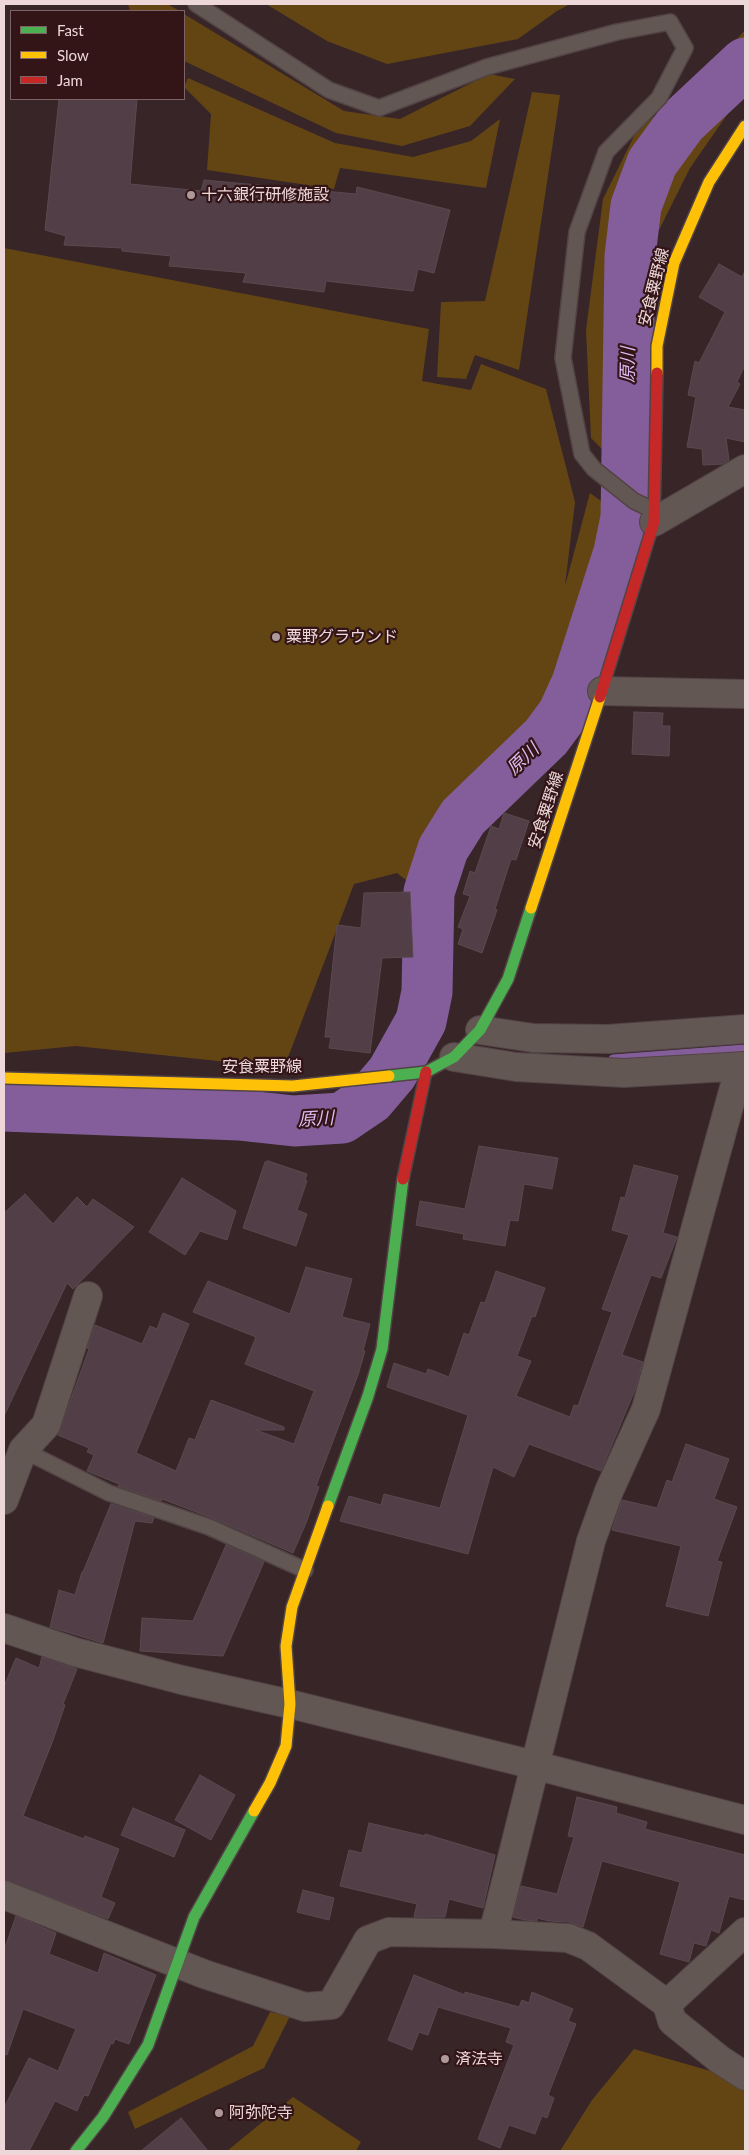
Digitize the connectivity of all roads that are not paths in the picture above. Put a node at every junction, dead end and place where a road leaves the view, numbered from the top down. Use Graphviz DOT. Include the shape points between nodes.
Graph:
graph roads {
  1 [pos="196,4"];
  2 [pos="745,126"];
  3 [pos="745,468"];
  4 [pos="655,517"];
  5 [pos="602,691"];
  6 [pos="745,694"];
  7 [pos="745,1029"];
  8 [pos="480,1030"];
  9 [pos="454,1057"];
  10 [pos="742,1066"];
  11 [pos="426,1072"];
  12 [pos="4,1078"];
  13 [pos="88,1296"];
  14 [pos="23,1450"];
  15 [pos="4,1500"];
  16 [pos="305,1570"];
  17 [pos="4,1628"];
  18 [pos="290,1704"];
  19 [pos="534,1765"];
  20 [pos="745,1820"];
  21 [pos="4,1894"];
  22 [pos="745,1932"];
  23 [pos="493,1934"];
  24 [pos="177,1962"];
  25 [pos="667,2004"];
  26 [pos="745,2076"];
  27 [pos="76,2151"];
  1 -- 4 [label="lane" via="329,90 379,108 487,67 617,32 670,22 685,48 659,98 606,152 577,232 563,358 582,454 594,469"];
  2 -- 4 [label="main road, 安食粟野線" via="709,182 674,263 656,346"];
  3 -- 4 [label="street"];
  4 -- 5 [label="main road, 安食粟野線"];
  5 -- 6 [label="street"];
  5 -- 8 [label="main road, 安食粟野線" via="508,980"];
  7 -- 8 [label="street" via="608,1039 533,1038"];
  8 -- 9 [label="main road, 安食粟野線"];
  9 -- 10 [label="street" via="516,1066 624,1073"];
  9 -- 11 [label="main road, 安食粟野線"];
  10 -- 19 [label="street" via="646,1409 609,1491 592,1541"];
  11 -- 12 [label="main road, 安食粟野線" via="293,1086"];
  11 -- 16 [label="main road" via="400,1193 390,1304 382,1349"];
  13 -- 14 [label="street" via="46,1425"];
  14 -- 15 [label="street"];
  14 -- 16 [label="lane" via="109,1493 209,1527"];
  16 -- 18 [label="main road" via="292,1606 286,1646"];
  17 -- 18 [label="street" via="84,1655"];
  18 -- 19 [label="street"];
  18 -- 24 [label="main road" via="286,1746 194,1917"];
  19 -- 20 [label="street"];
  19 -- 23 [label="street"];
  21 -- 24 [label="street"];
  22 -- 25 [label="street"];
  23 -- 24 [label="street" via="389,1932 368,1940 331,2005 305,2007"];
  23 -- 25 [label="street" via="568,1938 588,1946"];
  24 -- 27 [label="main road" via="148,2045 103,2117"];
  25 -- 26 [label="street" via="672,2021"];
}
